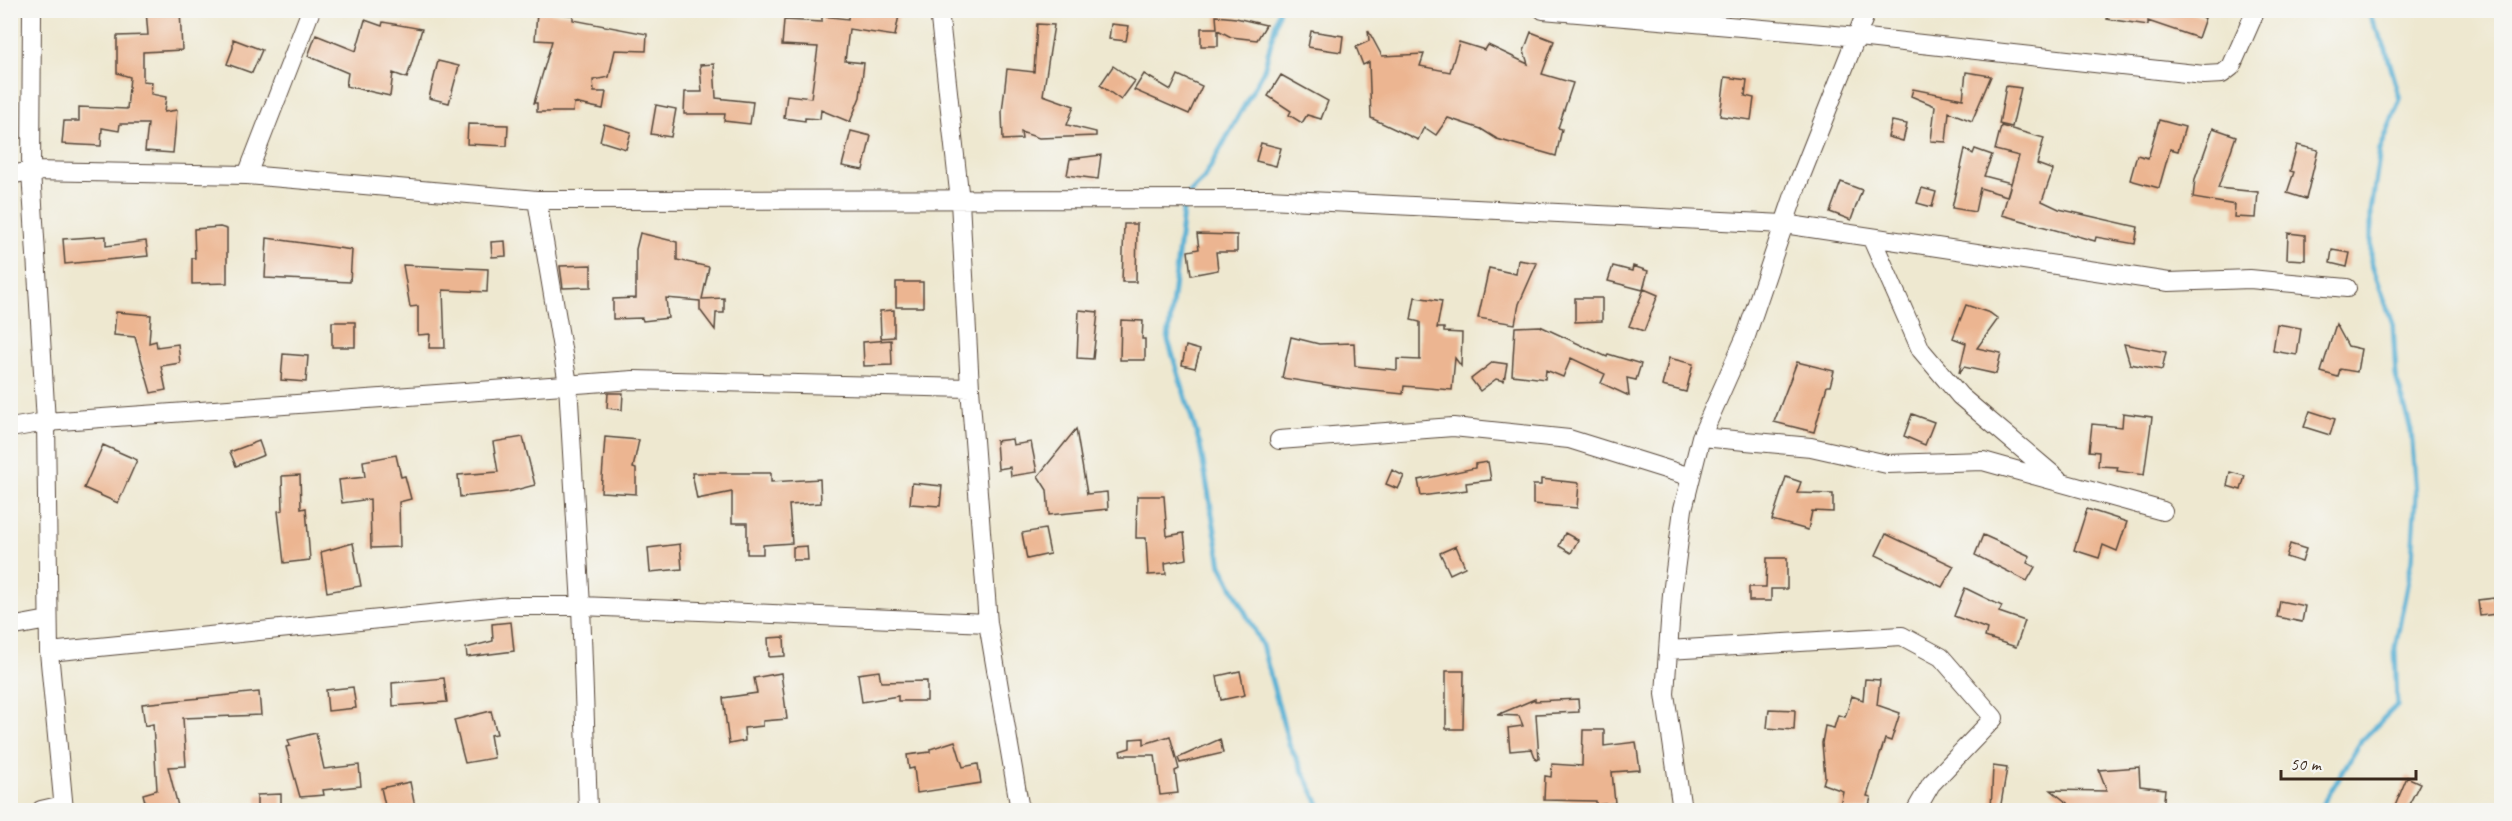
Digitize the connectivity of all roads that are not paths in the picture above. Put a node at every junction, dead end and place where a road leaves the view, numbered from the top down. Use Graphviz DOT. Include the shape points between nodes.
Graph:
graph roads {
  1 [pos="32,10"];
  2 [pos="311,10"];
  3 [pos="939,10"];
  4 [pos="1543,10"];
  5 [pos="1867,10"];
  6 [pos="2256,10"];
  7 [pos="1858,37"];
  8 [pos="31,171"];
  9 [pos="10,175"];
  10 [pos="247,175"];
  11 [pos="537,200"];
  12 [pos="960,201"];
  13 [pos="1784,224"];
  14 [pos="1871,237"];
  15 [pos="2347,288"];
  16 [pos="568,384"];
  17 [pos="970,388"];
  18 [pos="46,422"];
  19 [pos="10,428"];
  20 [pos="1701,437"];
  21 [pos="1279,440"];
  22 [pos="1691,477"];
  23 [pos="2064,483"];
  24 [pos="2163,511"];
  25 [pos="581,606"];
  26 [pos="48,621"];
  27 [pos="988,623"];
  28 [pos="10,627"];
  29 [pos="1668,650"];
  30 [pos="49,652"];
  31 [pos="63,808"];
  32 [pos="41,810"];
  33 [pos="588,810"];
  34 [pos="1020,810"];
  35 [pos="1682,810"];
  36 [pos="1916,810"];
  1 -- 8 [label="street"];
  2 -- 10 [label="street"];
  3 -- 12 [label="street"];
  4 -- 7 [label="street"];
  5 -- 7 [label="street"];
  6 -- 7 [label="street" via="2232,68 2222,74"];
  7 -- 13 [label="street"];
  8 -- 9 [label="street"];
  8 -- 10 [label="street"];
  8 -- 18 [label="street"];
  10 -- 11 [label="street"];
  11 -- 12 [label="street"];
  11 -- 16 [label="street"];
  12 -- 13 [label="street" via="1268,199"];
  12 -- 17 [label="street"];
  13 -- 14 [label="street"];
  13 -- 20 [label="street" via="1746,336"];
  14 -- 15 [label="street" via="2169,282 2250,279"];
  14 -- 23 [label="street" via="1921,350 1960,396"];
  16 -- 17 [label="street" via="633,380"];
  16 -- 18 [label="street"];
  16 -- 25 [label="street"];
  17 -- 27 [label="street"];
  18 -- 19 [label="street"];
  18 -- 26 [label="street"];
  20 -- 22 [label="street"];
  20 -- 23 [label="street" via="1810,447 1887,464 1983,461"];
  21 -- 22 [label="street" via="1453,427 1569,439"];
  22 -- 29 [label="street" via="1683,509"];
  23 -- 24 [label="street"];
  25 -- 27 [label="street"];
  25 -- 30 [label="street" via="510,606"];
  25 -- 33 [label="street"];
  26 -- 28 [label="street"];
  26 -- 30 [label="street"];
  27 -- 34 [label="street"];
  29 -- 35 [label="street" via="1665,694"];
  29 -- 36 [label="street" via="1902,636 1941,657 1994,718 1931,784"];
  30 -- 31 [label="street"];
  31 -- 32 [label="street"];
}
